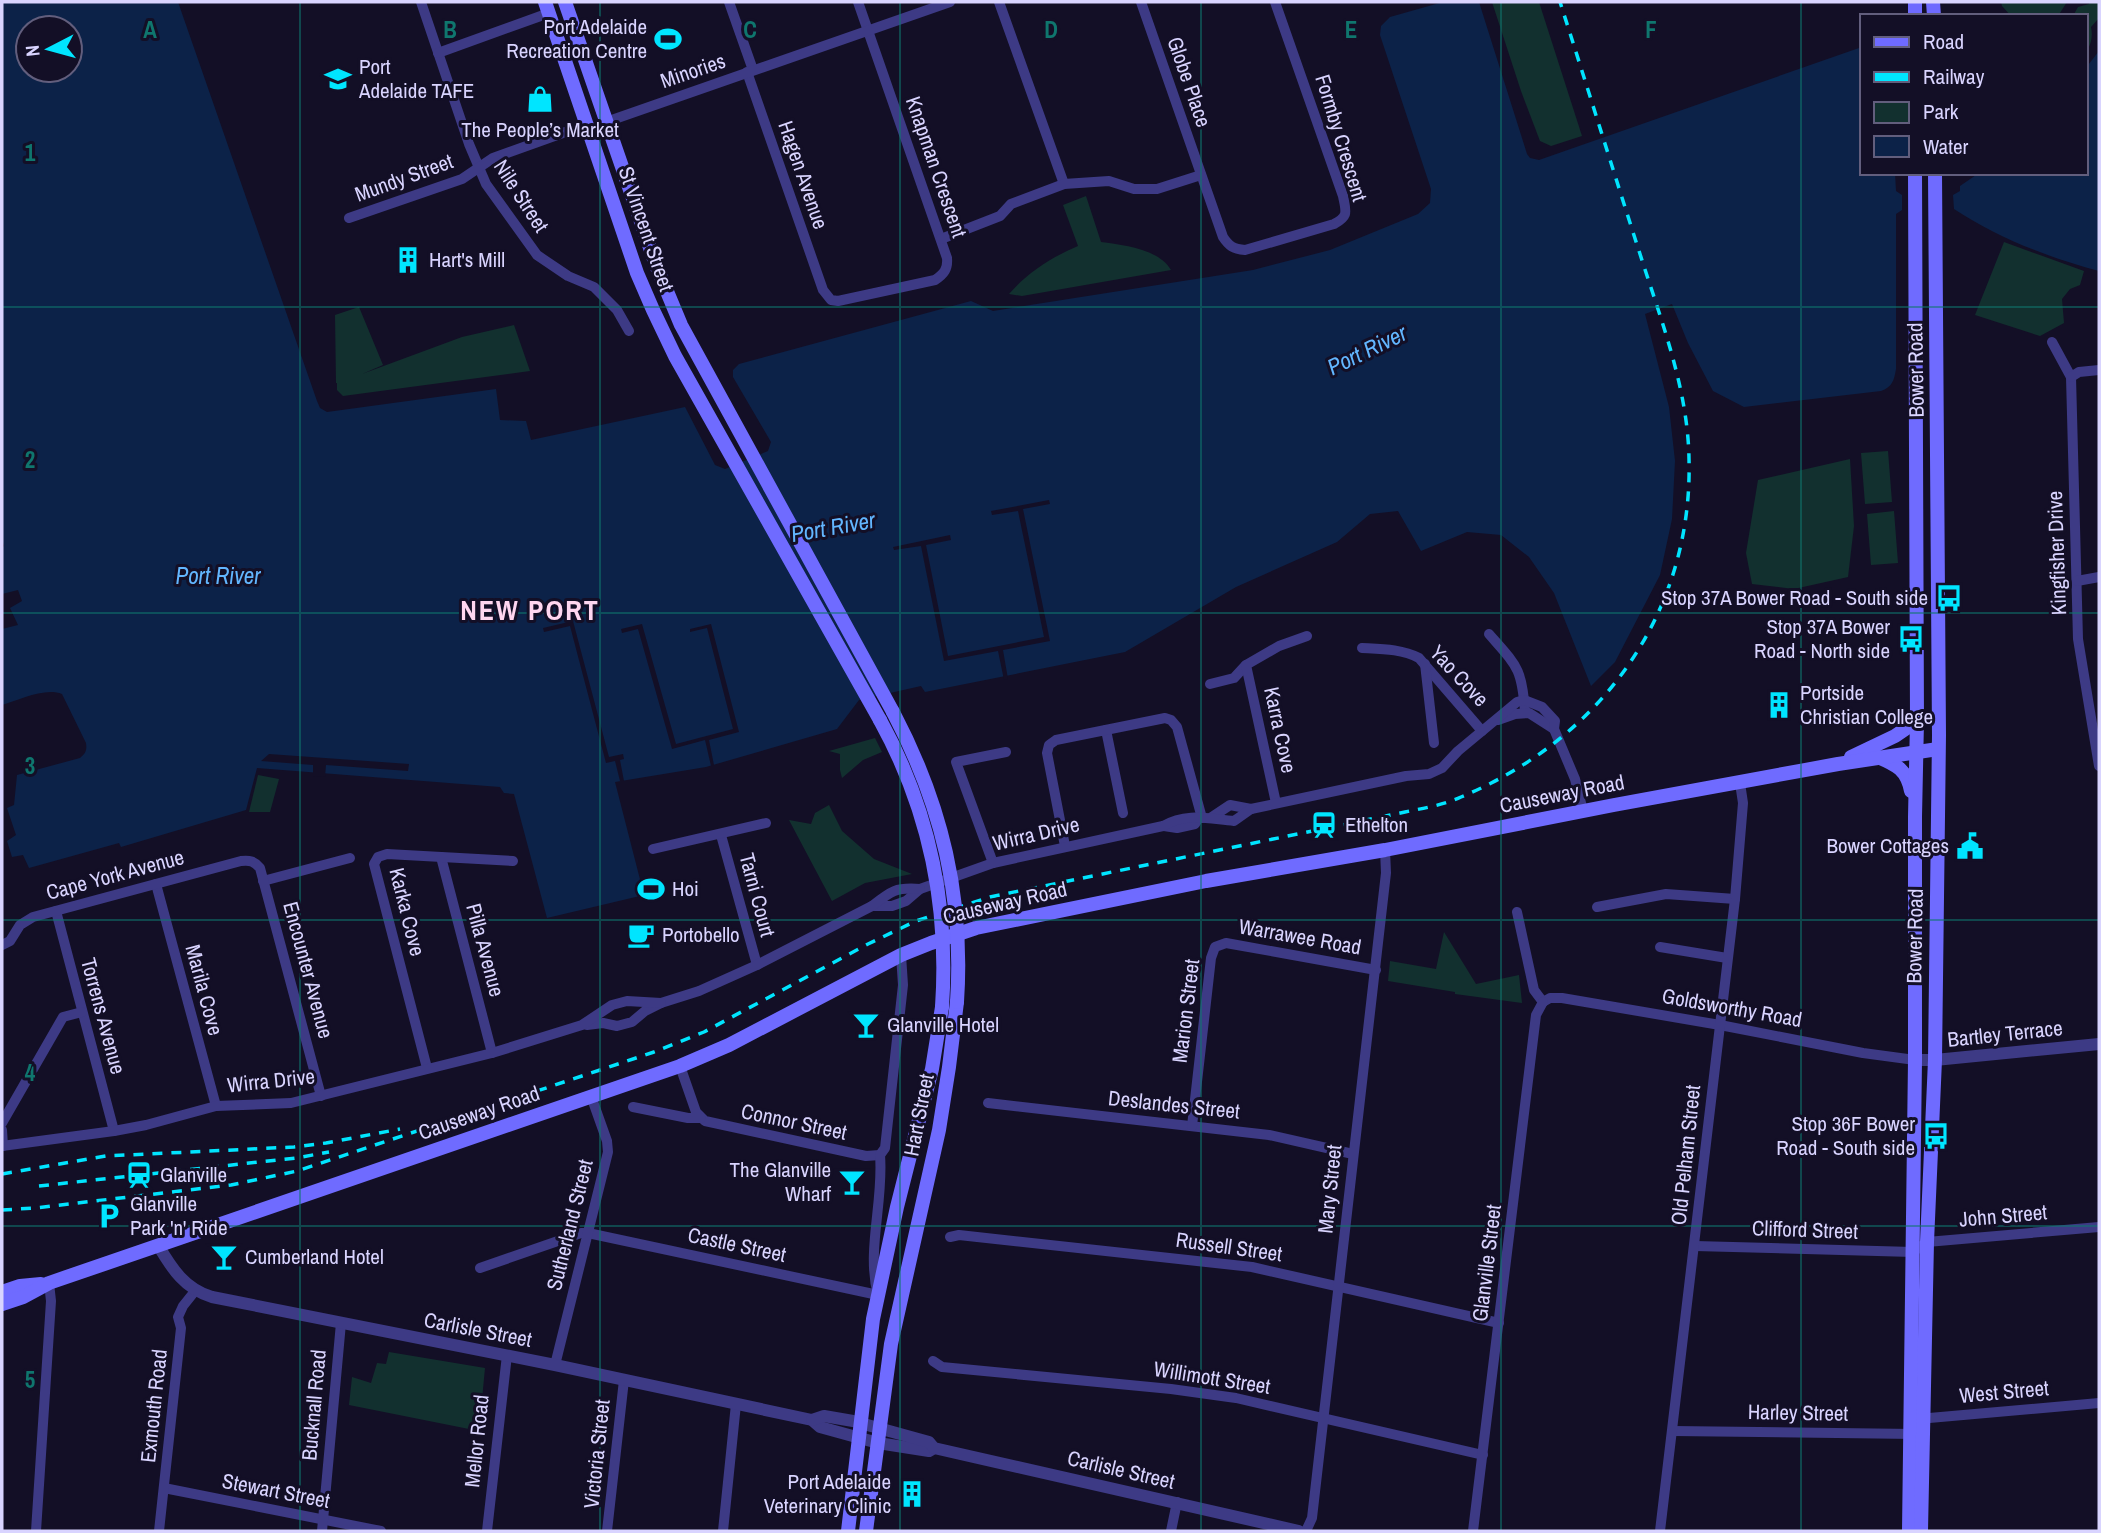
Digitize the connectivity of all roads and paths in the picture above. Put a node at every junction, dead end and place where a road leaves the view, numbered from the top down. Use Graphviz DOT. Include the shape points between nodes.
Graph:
graph roads {
  1 [pos="421,2"];
  2 [pos="565,2"];
  3 [pos="729,2"];
  4 [pos="858,2"];
  5 [pos="950,2"];
  6 [pos="999,2"];
  7 [pos="1141,2"];
  8 [pos="1275,2"];
  9 [pos="547,8"];
  10 [pos="868,30"];
  11 [pos="438,53"];
  12 [pos="750,71"];
  13 [pos="606,122"];
  14 [pos="588,124"];
  15 [pos="479,168"];
  16 [pos="1201,175"];
  17 [pos="1916,175"];
  18 [pos="1935,175"];
  19 [pos="1064,184"];
  20 [pos="349,218"];
  21 [pos="941,239"];
  22 [pos="823,290"];
  23 [pos="629,331"];
  24 [pos="2052,342"];
  25 [pos="2099,370"];
  26 [pos="2071,377"];
  27 [pos="2099,577"];
  28 [pos="2077,581"];
  29 [pos="1489,634"];
  30 [pos="1307,636"];
  31 [pos="1362,648"];
  32 [pos="1425,664"];
  33 [pos="1246,665"];
  34 [pos="1210,684"];
  35 [pos="1524,700"];
  36 [pos="893,712"];
  37 [pos="1525,712"];
  38 [pos="880,720"];
  39 [pos="1497,720"];
  40 [pos="1917,721"];
  41 [pos="1554,729"];
  42 [pos="1105,730"];
  43 [pos="1482,731"];
  44 [pos="1434,743"];
  45 [pos="1938,749"];
  46 [pos="1917,751"];
  47 [pos="1006,752"];
  48 [pos="1878,757"];
  49 [pos="1838,764"];
  50 [pos="2099,766"];
  51 [pos="1740,783"];
  52 [pos="1276,803"];
  53 [pos="1251,809"];
  54 [pos="1583,811"];
  55 [pos="1123,813"];
  56 [pos="1915,817"];
  57 [pos="1204,818"];
  58 [pos="766,823"];
  59 [pos="721,835"];
  60 [pos="1065,846"];
  61 [pos="653,849"];
  62 [pos="1385,850"];
  63 [pos="440,857"];
  64 [pos="350,858"];
  65 [pos="250,860"];
  66 [pos="513,861"];
  67 [pos="993,863"];
  68 [pos="263,881"];
  69 [pos="156,884"];
  70 [pos="1735,899"];
  71 [pos="1597,907"];
  72 [pos="56,911"];
  73 [pos="1517,912"];
  74 [pos="2,945"];
  75 [pos="1218,945"];
  76 [pos="1660,947"];
  77 [pos="901,956"];
  78 [pos="1727,958"];
  79 [pos="757,965"];
  80 [pos="1376,970"];
  81 [pos="1543,1002"];
  82 [pos="661,1003"];
  83 [pos="82,1012"];
  84 [pos="582,1025"];
  85 [pos="1720,1025"];
  86 [pos="2099,1044"];
  87 [pos="492,1054"];
  88 [pos="1915,1060"];
  89 [pos="1935,1060"];
  90 [pos="680,1066"];
  91 [pos="427,1068"];
  92 [pos="321,1096"];
  93 [pos="591,1096"];
  94 [pos="988,1103"];
  95 [pos="216,1106"];
  96 [pos="633,1107"];
  97 [pos="701,1118"];
  98 [pos="2,1123"];
  99 [pos="1192,1126"];
  100 [pos="2,1130"];
  101 [pos="114,1131"];
  102 [pos="2,1146"];
  103 [pos="1353,1154"];
  104 [pos="880,1155"];
  105 [pos="2099,1227"];
  106 [pos="588,1233"];
  107 [pos="950,1237"];
  108 [pos="1927,1242"];
  109 [pos="158,1245"];
  110 [pos="1695,1246"];
  111 [pos="1913,1252"];
  112 [pos="480,1268"];
  113 [pos="49,1283"];
  114 [pos="1339,1286"];
  115 [pos="195,1290"];
  116 [pos="2,1292"];
  117 [pos="878,1295"];
  118 [pos="2,1304"];
  119 [pos="1499,1323"];
  120 [pos="341,1324"];
  121 [pos="507,1355"];
  122 [pos="933,1361"];
  123 [pos="555,1365"];
  124 [pos="624,1380"];
  125 [pos="2099,1403"];
  126 [pos="736,1405"];
  127 [pos="1323,1419"];
  128 [pos="1917,1427"];
  129 [pos="860,1430"];
  130 [pos="1673,1431"];
  131 [pos="878,1436"];
  132 [pos="1483,1455"];
  133 [pos="164,1488"];
  134 [pos="1177,1502"];
  135 [pos="324,1519"];
  136 [pos="36,1531"];
  137 [pos="159,1531"];
  138 [pos="322,1531"];
  139 [pos="381,1531"];
  140 [pos="486,1531"];
  141 [pos="607,1531"];
  142 [pos="723,1531"];
  143 [pos="848,1531"];
  144 [pos="866,1531"];
  145 [pos="1171,1531"];
  146 [pos="1299,1531"];
  147 [pos="1306,1531"];
  148 [pos="1473,1531"];
  149 [pos="1660,1531"];
  150 [pos="1909,1531"];
  151 [pos="1921,1531"];
  1 -- 11 [label="street, Nile Street"];
  2 -- 13 [label="main road, St Vincent Street"];
  3 -- 12 [label="street, Hagen Avenue"];
  4 -- 10 [label="street, Knapman Crescent"];
  5 -- 10 [label="street, Minories"];
  6 -- 19 [label="street"];
  7 -- 16 [label="street, Globe Place"];
  8 -- 16 [label="street, Formby Crescent" via="1346,212 1334,224 1236,250 1223,237"];
  9 -- 11 [label="street"];
  9 -- 14 [label="main road, St Vincent Street"];
  10 -- 12 [label="street, Minories"];
  10 -- 21 [label="street, Knapman Crescent"];
  11 -- 15 [label="street, Nile Street"];
  12 -- 13 [label="street, Minories"];
  12 -- 22 [label="street, Hagen Avenue"];
  13 -- 14 [label="main road"];
  13 -- 36 [label="main road, St Vincent Street" via="681,326"];
  14 -- 15 [label="street, Mundy Street" via="493,158"];
  14 -- 38 [label="main road, St Vincent Street" via="653,310 732,460"];
  15 -- 20 [label="street, Mundy Street" via="463,179"];
  15 -- 23 [label="street, Nile Street" via="537,255 594,287 617,310"];
  16 -- 19 [label="street" via="1157,189 1134,189 1109,181"];
  17 -- 40 [label="main road, Bower Road"];
  18 -- 45 [label="main road, Bower Road"];
  19 -- 21 [label="street"];
  21 -- 22 [label="street, Knapman Crescent" via="948,267 934,279 838,302"];
  24 -- 26 [label="street, Kingfisher Drive"];
  25 -- 26 [label="street"];
  26 -- 28 [label="street, Kingfisher Drive"];
  27 -- 28 [label="street"];
  28 -- 50 [label="street, Kingfisher Drive" via="2078,639"];
  29 -- 35 [label="street" via="1517,666"];
  30 -- 33 [label="street, Karra Cove"];
  31 -- 32 [label="street, Yao Cove" via="1410,653"];
  32 -- 43 [label="street, Yao Cove"];
  32 -- 44 [label="street"];
  33 -- 34 [label="street, Karra Cove" via="1234,678"];
  33 -- 52 [label="street, Karra Cove"];
  35 -- 37 [label="street"];
  35 -- 39 [label="street, Wirra Drive"];
  35 -- 41 [label="street" via="1549,712"];
  36 -- 131 [label="main road, Hart Street, bridge" via="932,800 949,859 958,932 957,1002 939,1130 891,1344"];
  37 -- 39 [label="street, Wirra Drive"];
  37 -- 41 [label="street"];
  38 -- 117 [label="main road, Hart Street, bridge" via="918,805 934,866 943,918 943,983 932,1069"];
  39 -- 43 [label="street, Wirra Drive"];
  40 -- 46 [label="main road, Bower Road"];
  40 -- 49 [label="main road"];
  41 -- 54 [label="street"];
  42 -- 55 [label="street"];
  42 -- 57 [label="street" via="1171,720"];
  42 -- 60 [label="street" via="1049,745"];
  43 -- 52 [label="street, Wirra Drive" via="1442,768 1429,774"];
  45 -- 46 [label="main road, Causeway Road"];
  45 -- 89 [label="main road, Bower Road"];
  46 -- 48 [label="main road, Causeway Road"];
  46 -- 56 [label="main road, Bower Road"];
  47 -- 67 [label="street" via="956,762"];
  48 -- 49 [label="main road, Causeway Road"];
  48 -- 56 [label="main road" via="1905,773"];
  49 -- 51 [label="main road, Causeway Road"];
  51 -- 54 [label="main road, Causeway Road"];
  51 -- 70 [label="street, Old Pelham Street" via="1743,803"];
  52 -- 53 [label="street, Wirra Drive"];
  53 -- 57 [label="street, Wirra Drive" via="1230,805"];
  53 -- 57 [label="street, Wirra Drive" via="1234,821"];
  54 -- 62 [label="main road, Causeway Road"];
  56 -- 88 [label="main road, Bower Road"];
  57 -- 60 [label="street, Wirra Drive" via="1177,828 1163,826"];
  58 -- 59 [label="street, Tarni Court"];
  59 -- 61 [label="street, Tarni Court"];
  59 -- 79 [label="street, Tarni Court"];
  60 -- 67 [label="street, Wirra Drive"];
  62 -- 77 [label="main road, Causeway Road" via="976,928"];
  62 -- 80 [label="street, Mary Street"];
  63 -- 66 [label="street, Karka Cove"];
  63 -- 87 [label="street, Pilla Avenue"];
  63 -- 91 [label="street, Karka Cove" via="387,853 374,864"];
  64 -- 68 [label="street"];
  65 -- 68 [label="street, Encounter Avenue" via="260,868"];
  65 -- 69 [label="street, Cape York Avenue"];
  67 -- 79 [label="street, Wirra Drive" via="920,889 892,906 872,906"];
  68 -- 92 [label="street, Encounter Avenue"];
  69 -- 72 [label="street, Cape York Avenue"];
  69 -- 95 [label="street, Marila Cove"];
  70 -- 71 [label="street" via="1666,894"];
  70 -- 78 [label="street, Old Pelham Street"];
  72 -- 74 [label="street, Cape York Avenue" via="33,916"];
  72 -- 83 [label="street, Torrens Avenue"];
  73 -- 81 [label="street" via="1534,990"];
  75 -- 80 [label="street, Warrawee Road"];
  75 -- 99 [label="street, Marion Street" via="1211,958"];
  76 -- 78 [label="street"];
  77 -- 90 [label="main road, Causeway Road"];
  77 -- 104 [label="street, Hart Street" via="903,985 885,1148"];
  78 -- 85 [label="street, Old Pelham Street"];
  79 -- 82 [label="street, Wirra Drive"];
  80 -- 103 [label="street, Mary Street"];
  81 -- 85 [label="street, Goldsworthy Road" via="1562,998"];
  81 -- 119 [label="street, Glanville Street" via="1536,1015"];
  82 -- 84 [label="street, Wirra Drive" via="612,1005"];
  82 -- 84 [label="street, Wirra Drive" via="632,1022"];
  83 -- 98 [label="street" via="63,1017"];
  83 -- 101 [label="street, Torrens Avenue"];
  84 -- 87 [label="street, Wirra Drive"];
  85 -- 88 [label="street, Goldsworthy Road"];
  85 -- 110 [label="street, Old Pelham Street"];
  86 -- 89 [label="street, Bartley Terrace"];
  87 -- 91 [label="street, Wirra Drive"];
  88 -- 89 [label="street, Bartley Terrace"];
  88 -- 111 [label="main road, Bower Road"];
  89 -- 108 [label="main road, Bower Road"];
  90 -- 93 [label="main road, Causeway Road"];
  90 -- 97 [label="street"];
  91 -- 92 [label="street, Wirra Drive"];
  92 -- 95 [label="street, Wirra Drive" via="291,1103"];
  93 -- 106 [label="street, Sutherland Street" via="608,1146"];
  93 -- 109 [label="main road, Causeway Road"];
  94 -- 99 [label="street, Deslandes Street"];
  95 -- 101 [label="street, Wirra Drive"];
  96 -- 97 [label="street, Connor Street"];
  97 -- 104 [label="street, Connor Street" via="866,1156"];
  99 -- 103 [label="street, Deslandes Street" via="1269,1135"];
  100 -- 102 [label="street"];
  101 -- 102 [label="street, Wirra Drive"];
  103 -- 114 [label="street, Mary Street"];
  104 -- 117 [label="street, Hart Street" via="873,1276"];
  105 -- 108 [label="street, John Street"];
  106 -- 112 [label="street"];
  106 -- 117 [label="street, Castle Street"];
  106 -- 123 [label="street, Sutherland Street"];
  107 -- 114 [label="street, Russell Street" via="1252,1267"];
  108 -- 111 [label="street"];
  108 -- 128 [label="main road, Bower Road"];
  109 -- 113 [label="main road, Causeway Road"];
  109 -- 115 [label="street, Carlisle Street" via="174,1271"];
  110 -- 111 [label="street, Clifford Street"];
  110 -- 130 [label="street, Old Pelham Street"];
  111 -- 128 [label="main road, Bower Road"];
  113 -- 116 [label="main road, Causeway Road"];
  113 -- 118 [label="main road, Causeway Road"];
  113 -- 136 [label="street"];
  114 -- 119 [label="street, Russell Street"];
  114 -- 127 [label="street, Mary Street"];
  115 -- 120 [label="street, Carlisle Street"];
  115 -- 133 [label="street, Exmouth Road" via="178,1317 181,1328"];
  117 -- 129 [label="main road, Hart Street"];
  119 -- 132 [label="street, Glanville Street"];
  120 -- 121 [label="street, Carlisle Street"];
  120 -- 135 [label="street, Bucknall Road"];
  121 -- 123 [label="street, Carlisle Street"];
  121 -- 140 [label="street, Mellor Road"];
  122 -- 127 [label="street, Willimott Street" via="942,1367 1236,1398"];
  123 -- 124 [label="street, Carlisle Street"];
  124 -- 126 [label="street, Carlisle Street"];
  124 -- 141 [label="street, Victoria Street"];
  125 -- 128 [label="street, West Street"];
  126 -- 129 [label="street, Carlisle Street" via="812,1420 824,1416"];
  126 -- 142 [label="street"];
  127 -- 132 [label="street, Willimott Street"];
  127 -- 147 [label="street, Mary Street" via="1311,1522"];
  128 -- 130 [label="street, Harley Street"];
  128 -- 150 [label="main road, Bower Road"];
  128 -- 151 [label="main road, Bower Road"];
  129 -- 131 [label="street, Carlisle Street"];
  129 -- 143 [label="main road, Hart Street"];
  130 -- 149 [label="street, Old Pelham Street"];
  131 -- 134 [label="street, Carlisle Street" via="929,1442 934,1448"];
  131 -- 144 [label="main road, Hart Street"];
  132 -- 148 [label="street, Glanville Street"];
  133 -- 135 [label="street, Stewart Street"];
  133 -- 137 [label="street, Exmouth Road"];
  134 -- 145 [label="street"];
  134 -- 146 [label="street, Carlisle Street"];
  135 -- 138 [label="street, Bucknall Road"];
  135 -- 139 [label="street, Stewart Street"];
}
